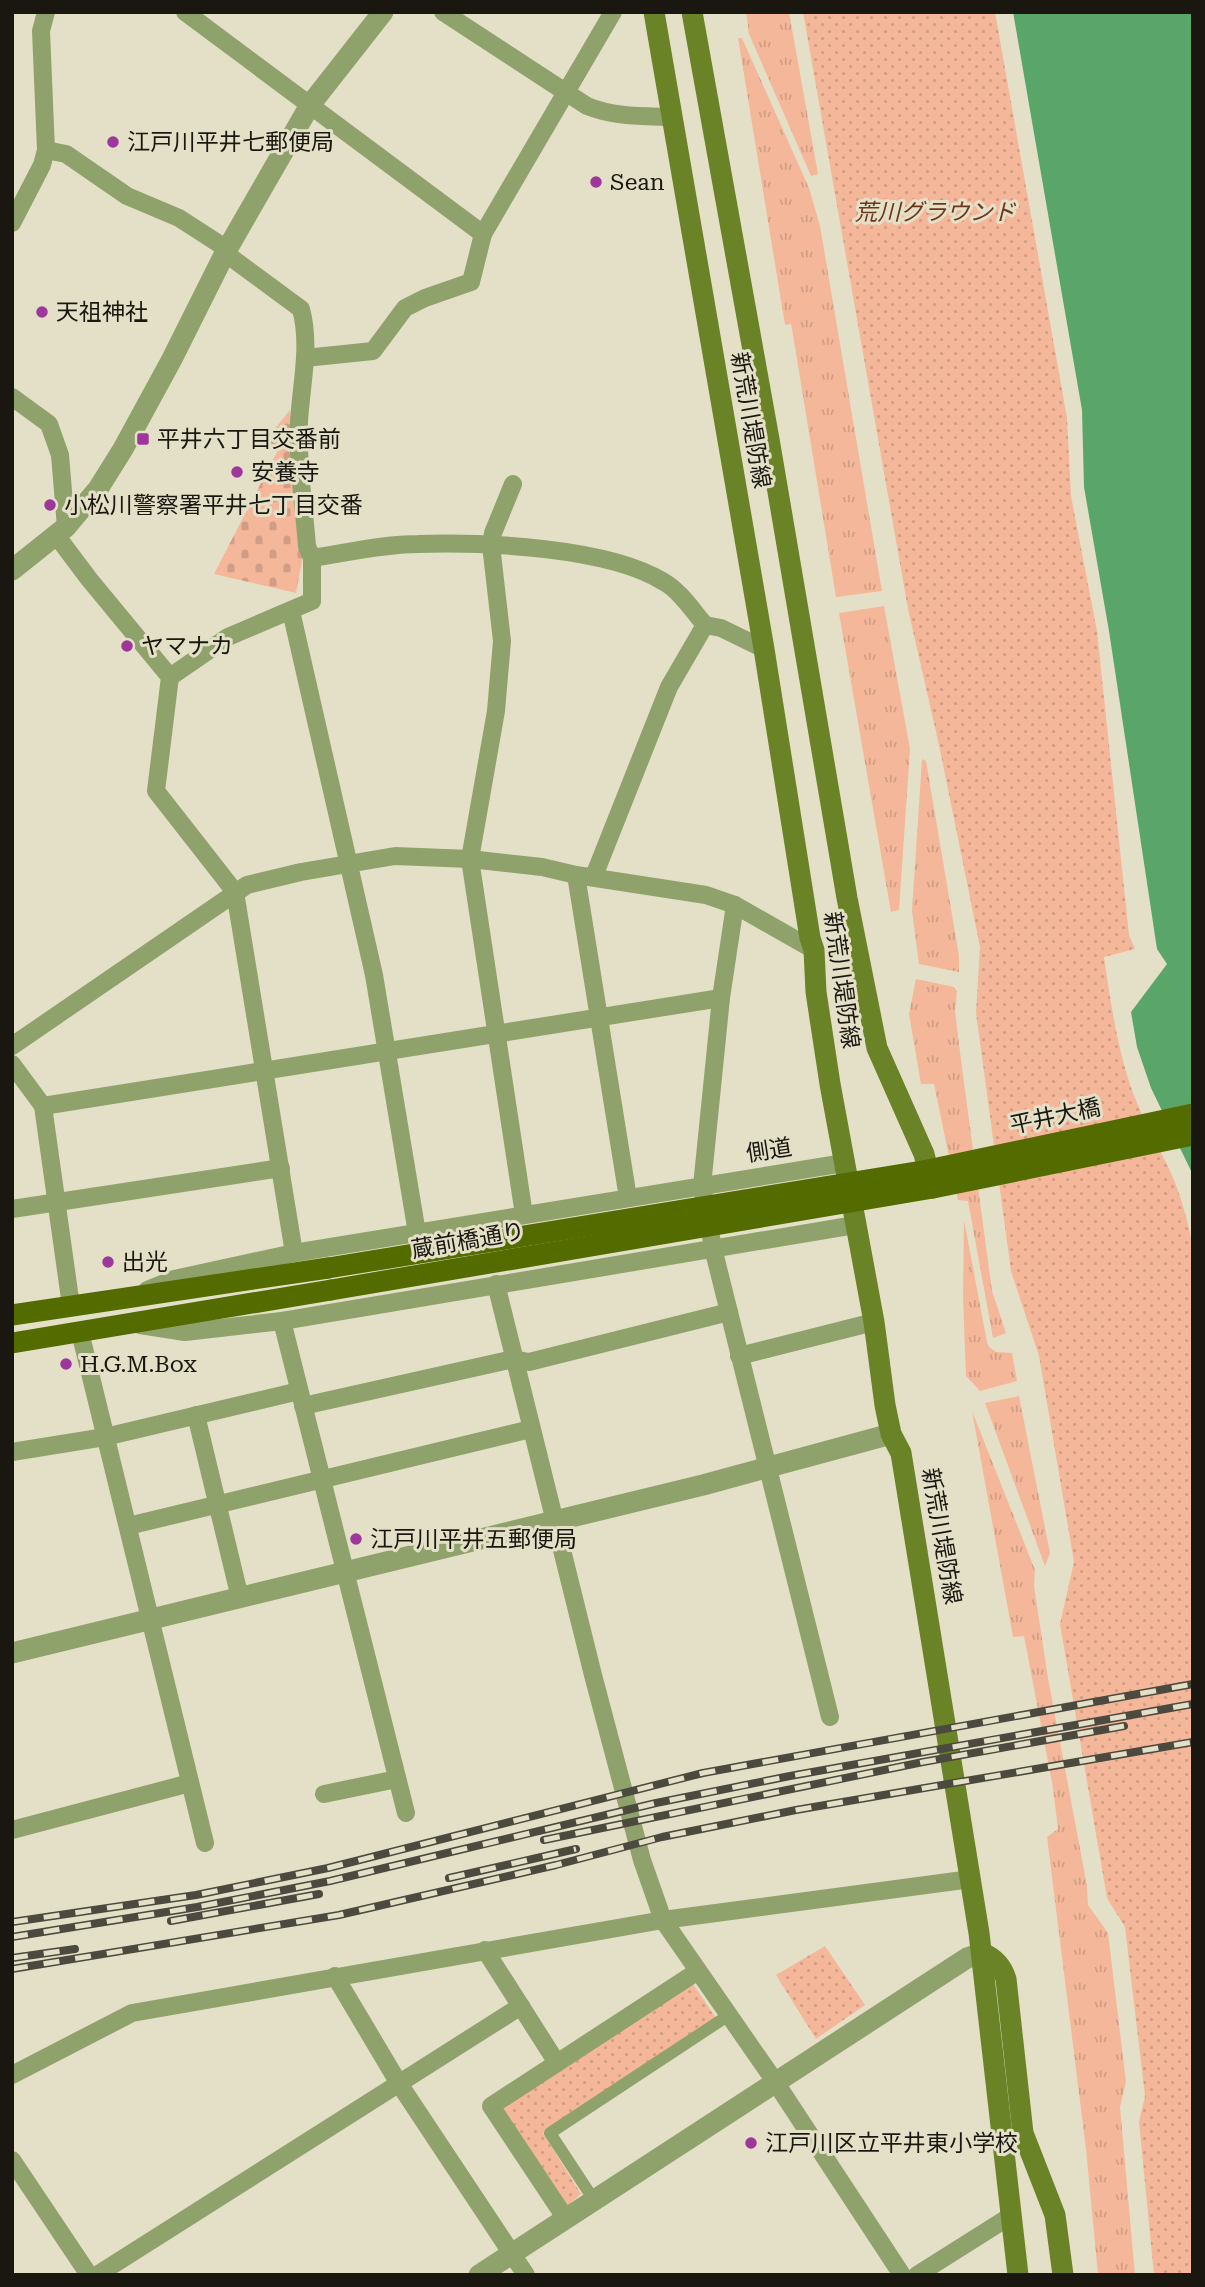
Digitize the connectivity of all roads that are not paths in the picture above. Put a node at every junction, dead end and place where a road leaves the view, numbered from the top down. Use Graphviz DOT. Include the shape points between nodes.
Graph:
graph roads {
  1 [pos="46,12"];
  2 [pos="185,12"];
  3 [pos="383,12"];
  4 [pos="443,12"];
  5 [pos="613,12"];
  6 [pos="654,12"];
  7 [pos="692,12"];
  8 [pos="566,93"];
  9 [pos="310,105"];
  10 [pos="672,117"];
  11 [pos="46,150"];
  12 [pos="12,223"];
  13 [pos="483,234"];
  14 [pos="226,251"];
  15 [pos="305,358"];
  16 [pos="12,397"];
  17 [pos="513,484"];
  18 [pos="61,531"];
  19 [pos="491,545"];
  20 [pos="312,558"];
  21 [pos="13,568"];
  22 [pos="291,611"];
  23 [pos="705,625"];
  24 [pos="764,649"];
  25 [pos="170,677"];
  26 [pos="470,859"];
  27 [pos="349,865"];
  28 [pos="585,875"];
  29 [pos="234,892"];
  30 [pos="735,905"];
  31 [pos="814,950"];
  32 [pos="721,998"];
  33 [pos="598,1016"];
  34 [pos="495,1034"];
  35 [pos="12,1046"];
  36 [pos="388,1052"];
  37 [pos="12,1064"];
  38 [pos="264,1072"];
  39 [pos="43,1106"];
  40 [pos="1193,1114"];
  41 [pos="1193,1135"];
  42 [pos="844,1163"];
  43 [pos="281,1168"];
  44 [pos="930,1179"];
  45 [pos="702,1186"];
  46 [pos="628,1198"];
  47 [pos="57,1202"];
  48 [pos="12,1209"];
  49 [pos="524,1215"];
  50 [pos="855,1225"];
  51 [pos="417,1233"];
  52 [pos="713,1248"];
  53 [pos="294,1253"];
  54 [pos="496,1284"];
  55 [pos="127,1298"];
  56 [pos="71,1306"];
  57 [pos="729,1312"];
  58 [pos="12,1315"];
  59 [pos="282,1321"];
  60 [pos="874,1322"];
  61 [pos="132,1324"];
  62 [pos="79,1332"];
  63 [pos="12,1343"];
  64 [pos="739,1356"];
  65 [pos="513,1359"];
  66 [pos="301,1399"];
  67 [pos="196,1415"];
  68 [pos="531,1429"];
  69 [pos="891,1434"];
  70 [pos="104,1437"];
  71 [pos="12,1452"];
  72 [pos="767,1466"];
  73 [pos="322,1479"];
  74 [pos="218,1504"];
  75 [pos="556,1520"];
  76 [pos="128,1526"];
  77 [pos="345,1572"];
  78 [pos="240,1598"];
  79 [pos="150,1620"];
  80 [pos="12,1653"];
  81 [pos="830,1717"];
  82 [pos="397,1779"];
  83 [pos="190,1783"];
  84 [pos="324,1794"];
  85 [pos="406,1814"];
  86 [pos="12,1830"];
  87 [pos="205,1843"];
  88 [pos="971,1880"];
  89 [pos="663,1920"];
  90 [pos="485,1950"];
  91 [pos="982,1954"];
  92 [pos="698,1971"];
  93 [pos="335,1976"];
  94 [pos="521,2006"];
  95 [pos="729,2015"];
  96 [pos="557,2063"];
  97 [pos="12,2075"];
  98 [pos="398,2082"];
  99 [pos="776,2083"];
  100 [pos="12,2160"];
  101 [pos="594,2200"];
  102 [pos="1012,2215"];
  103 [pos="566,2219"];
  104 [pos="512,2253"];
  105 [pos="89,2275"];
  106 [pos="97,2275"];
  107 [pos="480,2275"];
  108 [pos="526,2275"];
  109 [pos="902,2275"];
  110 [pos="917,2275"];
  111 [pos="1018,2275"];
  112 [pos="1063,2275"];
  1 -- 11 [label="street" via="41,31"];
  2 -- 9 [label="street"];
  3 -- 9 [label="street"];
  4 -- 8 [label="street"];
  5 -- 8 [label="street"];
  6 -- 10 [label="main road, 新荒川堤防線"];
  7 -- 44 [label="main road, 新荒川堤防線" via="877,1048 924,1154"];
  8 -- 10 [label="street" via="603,112"];
  8 -- 13 [label="street"];
  9 -- 13 [label="street"];
  9 -- 14 [label="street"];
  10 -- 24 [label="main road, 新荒川堤防線"];
  11 -- 12 [label="street"];
  11 -- 14 [label="street" via="66,154 127,196 178,218"];
  13 -- 15 [label="street" via="471,282 405,308 373,351"];
  14 -- 15 [label="street" via="301,310"];
  14 -- 18 [label="street" via="123,449 98,489"];
  15 -- 20 [label="street" via="299,424 307,546"];
  16 -- 18 [label="street" via="49,424 60,456"];
  17 -- 19 [label="street"];
  18 -- 21 [label="street"];
  18 -- 25 [label="street" via="89,579"];
  19 -- 20 [label="street" via="416,544"];
  19 -- 23 [label="street" via="586,555 643,570 668,583"];
  19 -- 26 [label="street" via="502,641 496,712"];
  20 -- 22 [label="street" via="312,601"];
  22 -- 25 [label="street" via="228,637"];
  22 -- 27 [label="street"];
  23 -- 24 [label="street"];
  23 -- 28 [label="street" via="669,687"];
  24 -- 31 [label="main road, 新荒川堤防線"];
  25 -- 29 [label="street" via="156,791"];
  26 -- 27 [label="street" via="395,856"];
  26 -- 28 [label="street"];
  26 -- 34 [label="street"];
  27 -- 29 [label="street" via="247,885"];
  27 -- 36 [label="street"];
  28 -- 30 [label="street" via="706,895"];
  28 -- 33 [label="street"];
  29 -- 35 [label="street"];
  29 -- 38 [label="street"];
  30 -- 31 [label="street"];
  30 -- 32 [label="street"];
  31 -- 42 [label="main road, 新荒川堤防線" via="816,992"];
  32 -- 33 [label="street"];
  32 -- 45 [label="street"];
  33 -- 34 [label="street"];
  33 -- 46 [label="street"];
  34 -- 36 [label="street"];
  34 -- 49 [label="street"];
  36 -- 38 [label="street"];
  36 -- 51 [label="street"];
  37 -- 39 [label="street"];
  38 -- 39 [label="street"];
  38 -- 43 [label="street"];
  39 -- 47 [label="street"];
  40 -- 44 [label="main road, 平井大橋"];
  41 -- 44 [label="main road, 平井大橋"];
  42 -- 45 [label="street, 側道"];
  42 -- 50 [label="main road, 新荒川堤防線"];
  43 -- 47 [label="street"];
  43 -- 53 [label="street"];
  44 -- 55 [label="main road, 蔵前橋通り, bridge"];
  44 -- 61 [label="main road, 蔵前橋通り, bridge"];
  45 -- 46 [label="street, 側道"];
  45 -- 52 [label="street"];
  46 -- 49 [label="street, 側道"];
  47 -- 48 [label="street"];
  47 -- 56 [label="street"];
  49 -- 51 [label="street, 側道"];
  50 -- 52 [label="street"];
  50 -- 60 [label="main road, 新荒川堤防線"];
  51 -- 53 [label="street, 側道"];
  52 -- 54 [label="street"];
  52 -- 57 [label="street"];
  53 -- 55 [label="street, 側道" via="174,1279"];
  54 -- 59 [label="street"];
  54 -- 65 [label="street"];
  55 -- 56 [label="main road, 蔵前橋通り"];
  56 -- 58 [label="main road, 蔵前橋通り"];
  57 -- 64 [label="street"];
  57 -- 65 [label="street" via="529,1362"];
  59 -- 61 [label="street" via="185,1332"];
  59 -- 66 [label="street"];
  60 -- 64 [label="street"];
  60 -- 69 [label="main road, 新荒川堤防線"];
  61 -- 62 [label="main road, 蔵前橋通り"];
  62 -- 63 [label="main road, 蔵前橋通り"];
  62 -- 70 [label="street"];
  64 -- 72 [label="street"];
  65 -- 66 [label="street"];
  65 -- 68 [label="street"];
  66 -- 67 [label="street"];
  66 -- 73 [label="street"];
  67 -- 70 [label="street"];
  67 -- 74 [label="street"];
  68 -- 73 [label="street"];
  68 -- 75 [label="street"];
  69 -- 72 [label="street"];
  69 -- 88 [label="main road, 新荒川堤防線" via="901,1453"];
  70 -- 71 [label="street"];
  70 -- 76 [label="street"];
  72 -- 75 [label="street"];
  72 -- 81 [label="street"];
  73 -- 74 [label="street"];
  73 -- 77 [label="street"];
  74 -- 76 [label="street"];
  74 -- 78 [label="street"];
  75 -- 77 [label="street"];
  75 -- 89 [label="street" via="642,1860"];
  76 -- 79 [label="street"];
  77 -- 78 [label="street"];
  77 -- 82 [label="street"];
  78 -- 79 [label="street"];
  79 -- 80 [label="street"];
  79 -- 83 [label="street"];
  82 -- 84 [label="street"];
  82 -- 85 [label="street"];
  83 -- 86 [label="street"];
  83 -- 87 [label="street"];
  88 -- 89 [label="street"];
  88 -- 91 [label="main road, 新荒川堤防線"];
  89 -- 90 [label="street"];
  89 -- 92 [label="street"];
  90 -- 93 [label="street"];
  90 -- 94 [label="street"];
  91 -- 99 [label="street" via="967,1958"];
  91 -- 102 [label="main road, 新荒川堤防線"];
  91 -- 112 [label="main road" via="996,1961 1006,1979 1023,2133 1055,2215"];
  92 -- 95 [label="street"];
  92 -- 96 [label="street"];
  93 -- 97 [label="street" via="132,2013"];
  93 -- 98 [label="street"];
  94 -- 96 [label="street"];
  94 -- 98 [label="street"];
  95 -- 99 [label="street"];
  95 -- 101 [label="street" via="550,2133"];
  96 -- 103 [label="street" via="491,2106"];
  98 -- 104 [label="street"];
  98 -- 106 [label="street"];
  99 -- 101 [label="street"];
  99 -- 109 [label="street"];
  100 -- 105 [label="street"];
  101 -- 103 [label="street"];
  102 -- 110 [label="street"];
  102 -- 111 [label="main road, 新荒川堤防線"];
  103 -- 104 [label="street"];
  104 -- 107 [label="street"];
  104 -- 108 [label="street"];
}
